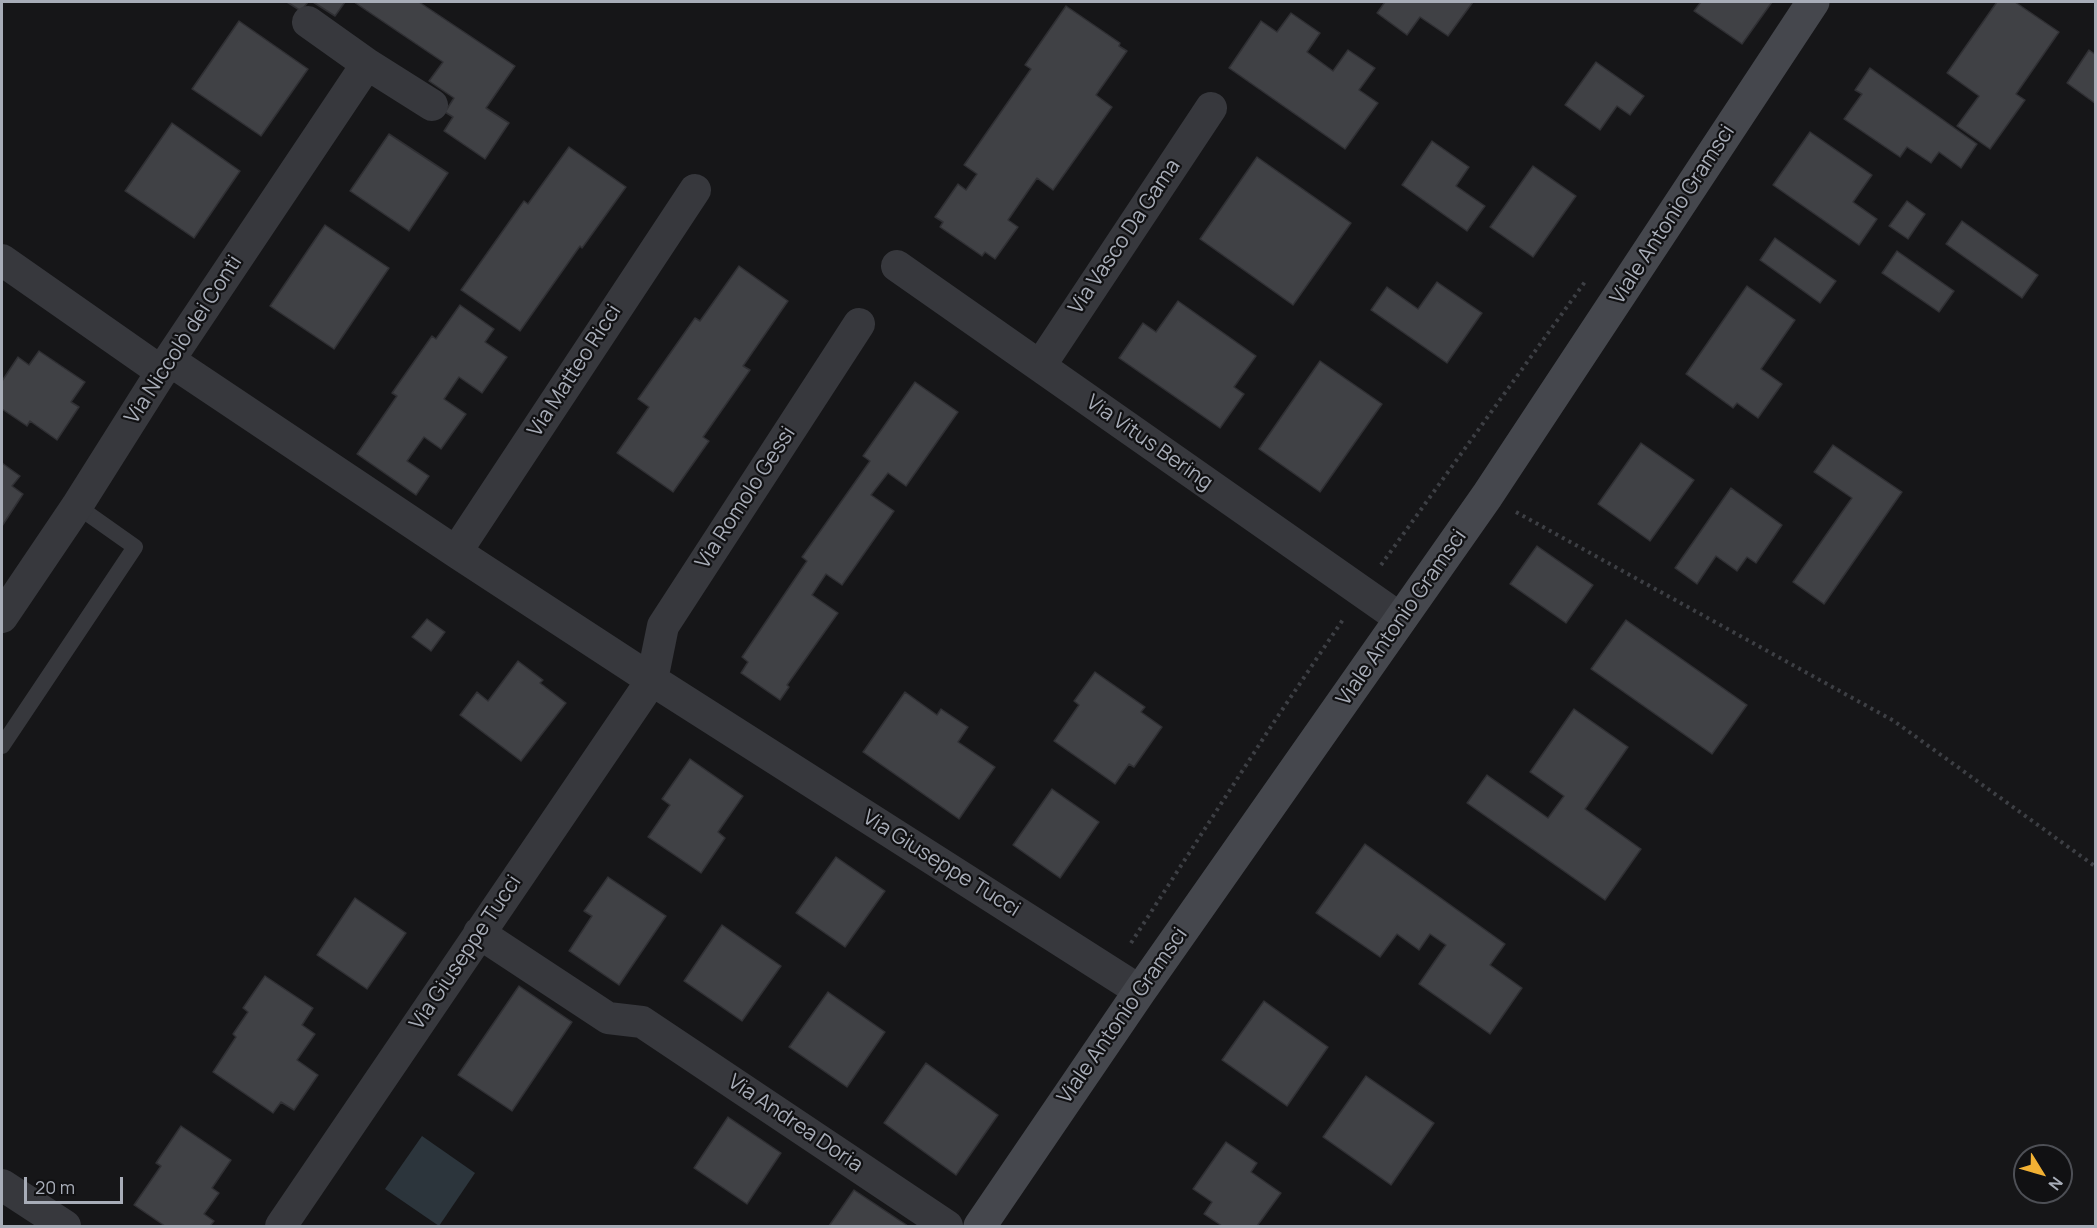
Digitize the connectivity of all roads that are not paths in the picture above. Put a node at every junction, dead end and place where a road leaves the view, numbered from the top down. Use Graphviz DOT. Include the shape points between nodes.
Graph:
graph roads {
  1 [pos="1813,2"];
  2 [pos="308,22"];
  3 [pos="368,64"];
  4 [pos="432,105"];
  5 [pos="1211,108"];
  6 [pos="695,190"];
  7 [pos="2,261"];
  8 [pos="897,266"];
  9 [pos="859,324"];
  10 [pos="166,366"];
  11 [pos="1040,366"];
  12 [pos="77,506"];
  13 [pos="456,552"];
  14 [pos="2,617"];
  15 [pos="1401,619"];
  16 [pos="652,680"];
  17 [pos="2,746"];
  18 [pos="480,933"];
  19 [pos="1140,991"];
  20 [pos="2,1185"];
  21 [pos="65,1227"];
  22 [pos="281,1227"];
  23 [pos="947,1227"];
  24 [pos="980,1227"];
  1 -- 15 [label="street, Viale Antonio Gramsci" via="1487,496"];
  2 -- 3 [label="street"];
  3 -- 4 [label="street"];
  3 -- 10 [label="street, Via Niccolò dei Conti"];
  5 -- 11 [label="street, Via Vasco Da Gama"];
  6 -- 13 [label="street, Via Matteo Ricci"];
  7 -- 10 [label="street, Via Giuseppe Tucci"];
  8 -- 11 [label="street, Via Vitus Bering"];
  9 -- 16 [label="street, Via Romolo Gessi" via="663,626"];
  10 -- 12 [label="street, Via Niccolò dei Conti"];
  10 -- 13 [label="street, Via Giuseppe Tucci"];
  11 -- 15 [label="street, Via Vitus Bering"];
  12 -- 14 [label="street, Via Niccolò dei Conti"];
  12 -- 17 [label="lane" via="135,547"];
  13 -- 16 [label="street, Via Giuseppe Tucci"];
  15 -- 19 [label="street, Viale Antonio Gramsci"];
  16 -- 18 [label="street, Via Giuseppe Tucci"];
  16 -- 19 [label="street, Via Giuseppe Tucci"];
  18 -- 22 [label="street, Via Giuseppe Tucci"];
  18 -- 23 [label="street, Via Andrea Doria" via="608,1018 642,1022"];
  19 -- 24 [label="street, Viale Antonio Gramsci"];
  20 -- 21 [label="street"];
}
